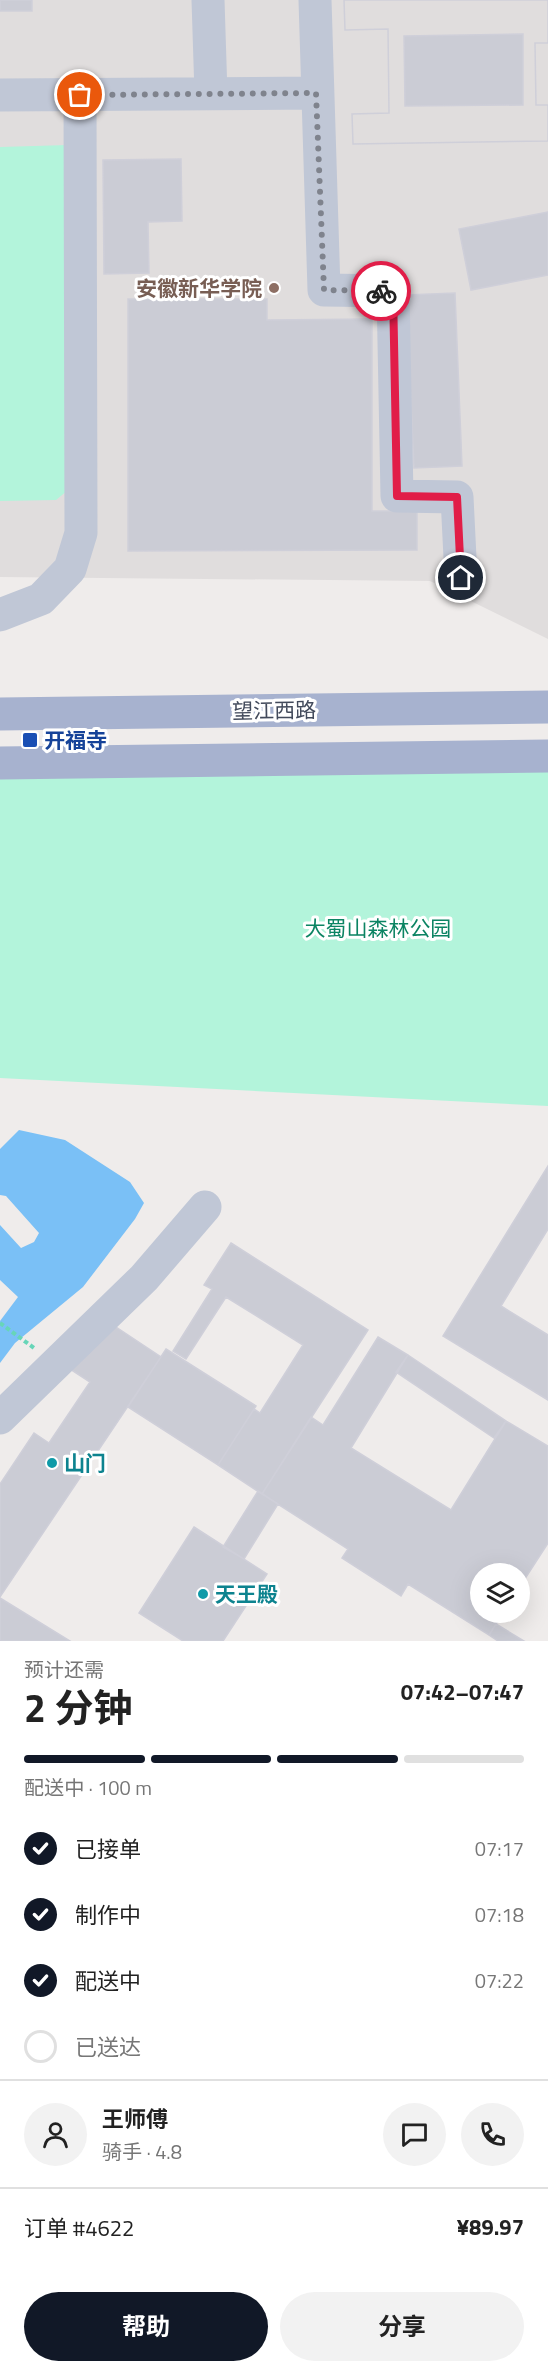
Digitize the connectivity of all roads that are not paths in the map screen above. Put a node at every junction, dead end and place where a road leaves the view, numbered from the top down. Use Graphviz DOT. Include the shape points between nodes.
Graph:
graph roads {
  1 [pos="208,0"];
  2 [pos="315,0"];
  3 [pos="316,93"];
  4 [pos="211,94"];
  5 [pos="0,95"];
  6 [pos="80,95"];
  7 [pos="461,578"];
  8 [pos="0,615"];
  9 [pos="548,707"];
  10 [pos="0,714"];
  11 [pos="548,756"];
  12 [pos="0,763"];
  13 [pos="205,1206"];
  14 [pos="0,1418"];
  1 -- 4 [label="street"];
  2 -- 3 [label="street"];
  3 -- 4 [label="street"];
  3 -- 7 [label="street" via="324,290 393,291 397,496 457,497"];
  4 -- 6 [label="street"];
  5 -- 6 [label="street"];
  6 -- 8 [label="street" via="81,533 70,569 41,599"];
  9 -- 10 [label="main road, 望江西路"];
  11 -- 12 [label="main road"];
  13 -- 14 [label="street" via="144,1278"];
}
